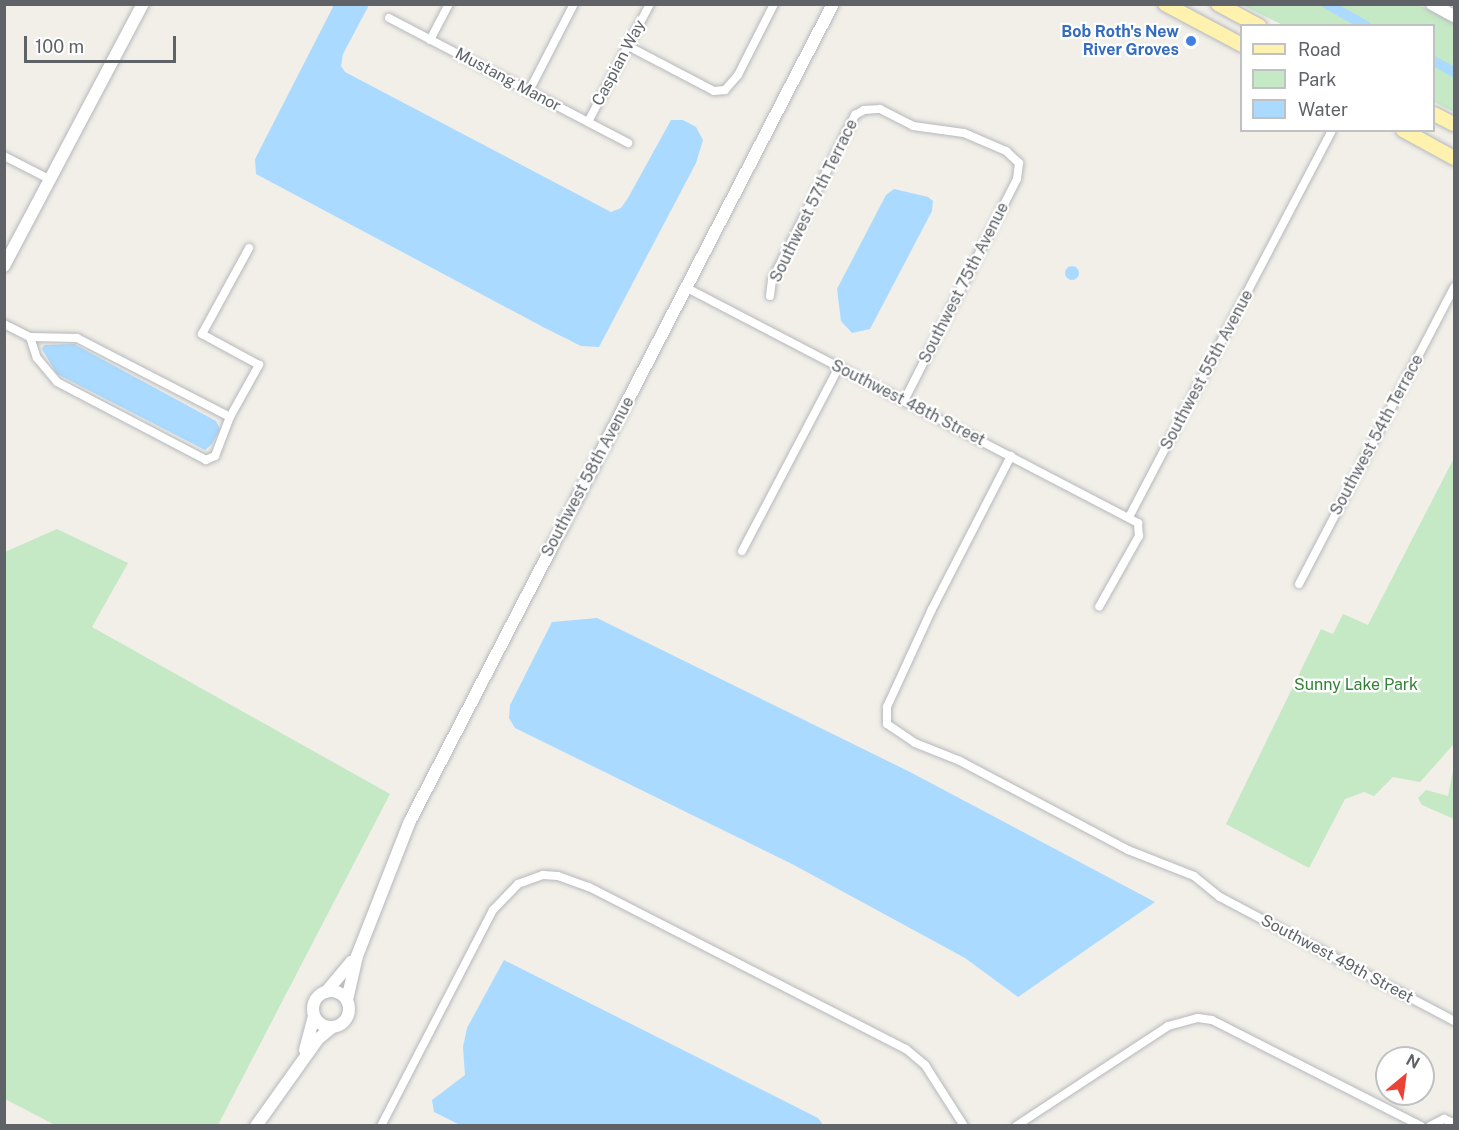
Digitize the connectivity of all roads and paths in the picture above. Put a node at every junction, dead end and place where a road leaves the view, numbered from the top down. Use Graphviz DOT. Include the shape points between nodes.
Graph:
graph roads {
  1 [pos="143,4"];
  2 [pos="448,4"];
  3 [pos="574,4"];
  4 [pos="650,4"];
  5 [pos="774,4"];
  6 [pos="833,4"];
  7 [pos="1205,4"];
  8 [pos="1432,4"];
  9 [pos="1172,6"];
  10 [pos="1223,7"];
  11 [pos="1455,16"];
  12 [pos="389,18"];
  13 [pos="1255,24"];
  14 [pos="430,40"];
  15 [pos="1240,44"];
  16 [pos="628,46"];
  17 [pos="529,91"];
  18 [pos="1435,114"];
  19 [pos="588,122"];
  20 [pos="1455,124"];
  21 [pos="1331,132"];
  22 [pos="1407,132"];
  23 [pos="628,143"];
  24 [pos="4,156"];
  25 [pos="1455,158"];
  26 [pos="1018,163"];
  27 [pos="49,179"];
  28 [pos="249,248"];
  29 [pos="4,266"];
  30 [pos="1455,287"];
  31 [pos="687,288"];
  32 [pos="770,296"];
  33 [pos="4,324"];
  34 [pos="30,337"];
  35 [pos="839,367"];
  36 [pos="904,401"];
  37 [pos="230,417"];
  38 [pos="1011,456"];
  39 [pos="1129,517"];
  40 [pos="742,551"];
  41 [pos="1299,584"];
  42 [pos="1100,608"];
  43 [pos="357,956"];
  44 [pos="326,992"];
  45 [pos="347,1000"];
  46 [pos="314,1017"];
  47 [pos="1455,1021"];
  48 [pos="331,1028"];
  49 [pos="301,1062"];
  50 [pos="1455,1124"];
  51 [pos="256,1125"];
  52 [pos="381,1125"];
  53 [pos="964,1125"];
  54 [pos="1017,1125"];
  55 [pos="1421,1125"];
  56 [pos="1430,1125"];
  1 -- 27 [label="street"];
  2 -- 14 [label="street"];
  3 -- 17 [label="street"];
  4 -- 16 [label="street, Caspian Way"];
  5 -- 16 [label="street" via="738,75 725,90 714,91"];
  6 -- 31 [label="street, Southwest 58th Avenue"];
  7 -- 10 [label="main road"];
  8 -- 11 [label="street"];
  9 -- 15 [label="main road"];
  10 -- 13 [label="main road"];
  12 -- 14 [label="street, Mustang Manor"];
  14 -- 17 [label="street, Mustang Manor"];
  16 -- 19 [label="street, Caspian Way"];
  17 -- 19 [label="street, Mustang Manor"];
  18 -- 20 [label="main road"];
  19 -- 23 [label="street, Mustang Manor"];
  21 -- 39 [label="street, Southwest 55th Avenue"];
  22 -- 25 [label="main road"];
  24 -- 27 [label="street"];
  26 -- 32 [label="street, Southwest 57th Terrace" via="1006,151 964,133 913,126 880,109 864,110 855,115 772,279"];
  26 -- 36 [label="street, Southwest 75th Avenue" via="1017,179"];
  27 -- 29 [label="street"];
  28 -- 37 [label="street" via="202,334 259,365"];
  30 -- 41 [label="street, Southwest 54th Terrace"];
  31 -- 35 [label="street, Southwest 48th Street"];
  31 -- 43 [label="street, Southwest 58th Avenue" via="410,821"];
  33 -- 34 [label="street"];
  34 -- 37 [label="street" via="77,338"];
  34 -- 37 [label="street" via="37,358 57,382 206,460 215,456"];
  35 -- 36 [label="street, Southwest 48th Street"];
  35 -- 40 [label="street"];
  36 -- 38 [label="street, Southwest 48th Street"];
  38 -- 39 [label="street, Southwest 48th Street"];
  38 -- 47 [label="street, Southwest 49th Street" via="932,609 887,707 887,724 915,743 960,761 1128,850 1194,876 1220,897"];
  39 -- 42 [label="street" via="1138,523 1139,536"];
  43 -- 44 [label="street, Southwest 58th Avenue"];
  43 -- 45 [label="street, Southwest 58th Avenue"];
  44 -- 45 [label="street" via="334,991"];
  44 -- 46 [label="street" via="313,1004"];
  45 -- 48 [label="street" via="347,1018"];
  46 -- 48 [label="street"];
  46 -- 49 [label="street"];
  48 -- 49 [label="street"];
  49 -- 51 [label="street"];
  50 -- 56 [label="street" via="1444,1119"];
  52 -- 53 [label="street" via="493,910 518,884 558,876 589,887 906,1049 925,1065"];
  54 -- 55 [label="street" via="1168,1026 1198,1018 1212,1020"];
}
